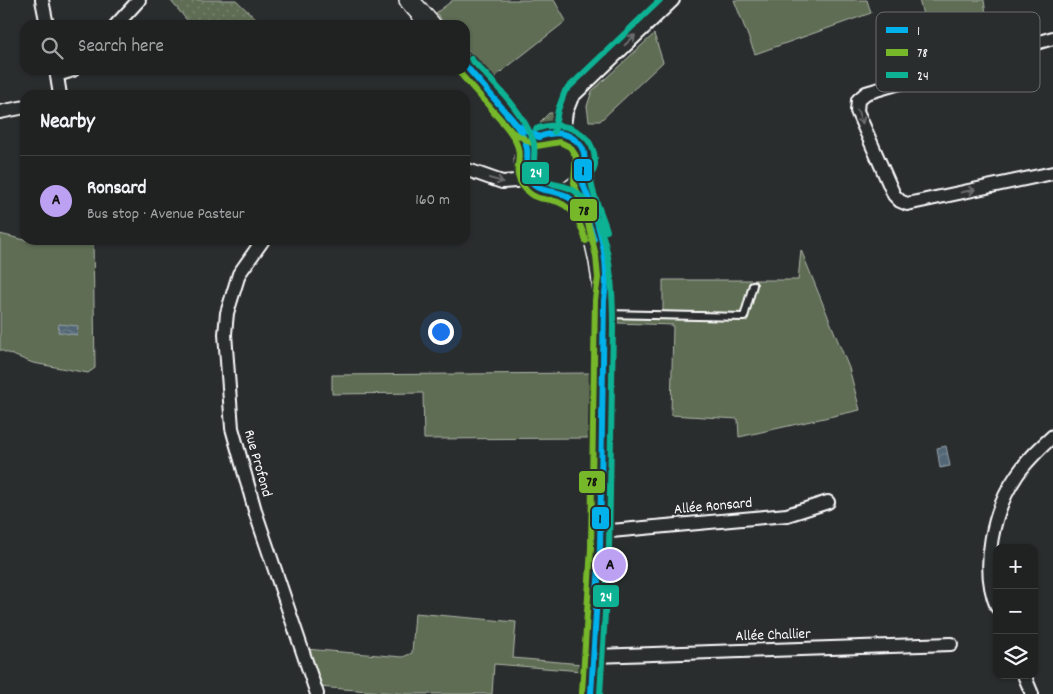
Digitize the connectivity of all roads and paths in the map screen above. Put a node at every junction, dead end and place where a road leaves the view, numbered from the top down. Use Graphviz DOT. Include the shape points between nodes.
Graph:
graph roads {
  1 [pos="42,0"];
  2 [pos="139,0"];
  3 [pos="409,0"];
  4 [pos="673,0"];
  5 [pos="46,20"];
  6 [pos="121,20"];
  7 [pos="427,20"];
  8 [pos="1053,38"];
  9 [pos="1040,42"];
  10 [pos="470,71"];
  11 [pos="56,75"];
  12 [pos="59,90"];
  13 [pos="876,91"];
  14 [pos="20,108"];
  15 [pos="0,112"];
  16 [pos="563,133"];
  17 [pos="533,143"];
  18 [pos="470,172"];
  19 [pos="1053,173"];
  20 [pos="582,178"];
  21 [pos="529,180"];
  22 [pos="561,193"];
  23 [pos="259,245"];
  24 [pos="754,285"];
  25 [pos="604,307"];
  26 [pos="1053,436"];
  27 [pos="828,502"];
  28 [pos="600,532"];
  29 [pos="993,594"];
  30 [pos="951,644"];
  31 [pos="595,656"];
  32 [pos="1026,679"];
  33 [pos="317,694"];
  34 [pos="591,694"];
  35 [pos="1032,694"];
  1 -- 5 [label="street"];
  2 -- 6 [label="street"];
  3 -- 7 [label="main road"];
  16 -- 4 [label="street, one-way" via="572,96"];
  8 -- 9 [label="street, one-way"];
  10 -- 17 [label="main road"];
  11 -- 12 [label="street"];
  13 -- 19 [label="street, one-way" via="858,100 857,111 894,195 900,201 907,204"];
  14 -- 15 [label="street"];
  16 -- 17 [label="main road" via="554,132"];
  16 -- 20 [label="main road" via="580,144 584,153 586,163"];
  17 -- 21 [label="main road" via="525,165"];
  18 -- 21 [label="street, one-way" via="502,182"];
  20 -- 22 [label="main road" via="571,189"];
  20 -- 25 [label="main road" via="604,255 608,285"];
  21 -- 22 [label="main road" via="545,192"];
  22 -- 25 [label="main road" via="577,204 589,221 598,256"];
  23 -- 33 [label="street, Rue Profond" via="239,274 227,312 225,339 232,428 256,514"];
  24 -- 25 [label="lane" via="744,317"];
  25 -- 28 [label="main road"];
  26 -- 29 [label="street" via="1027,461 1000,508 990,558"];
  27 -- 28 [label="street, Allée Ronsard" via="787,515"];
  28 -- 31 [label="main road"];
  30 -- 31 [label="street, Allée Challier"];
  31 -- 34 [label="main road"];
  32 -- 35 [label="street"];
}
